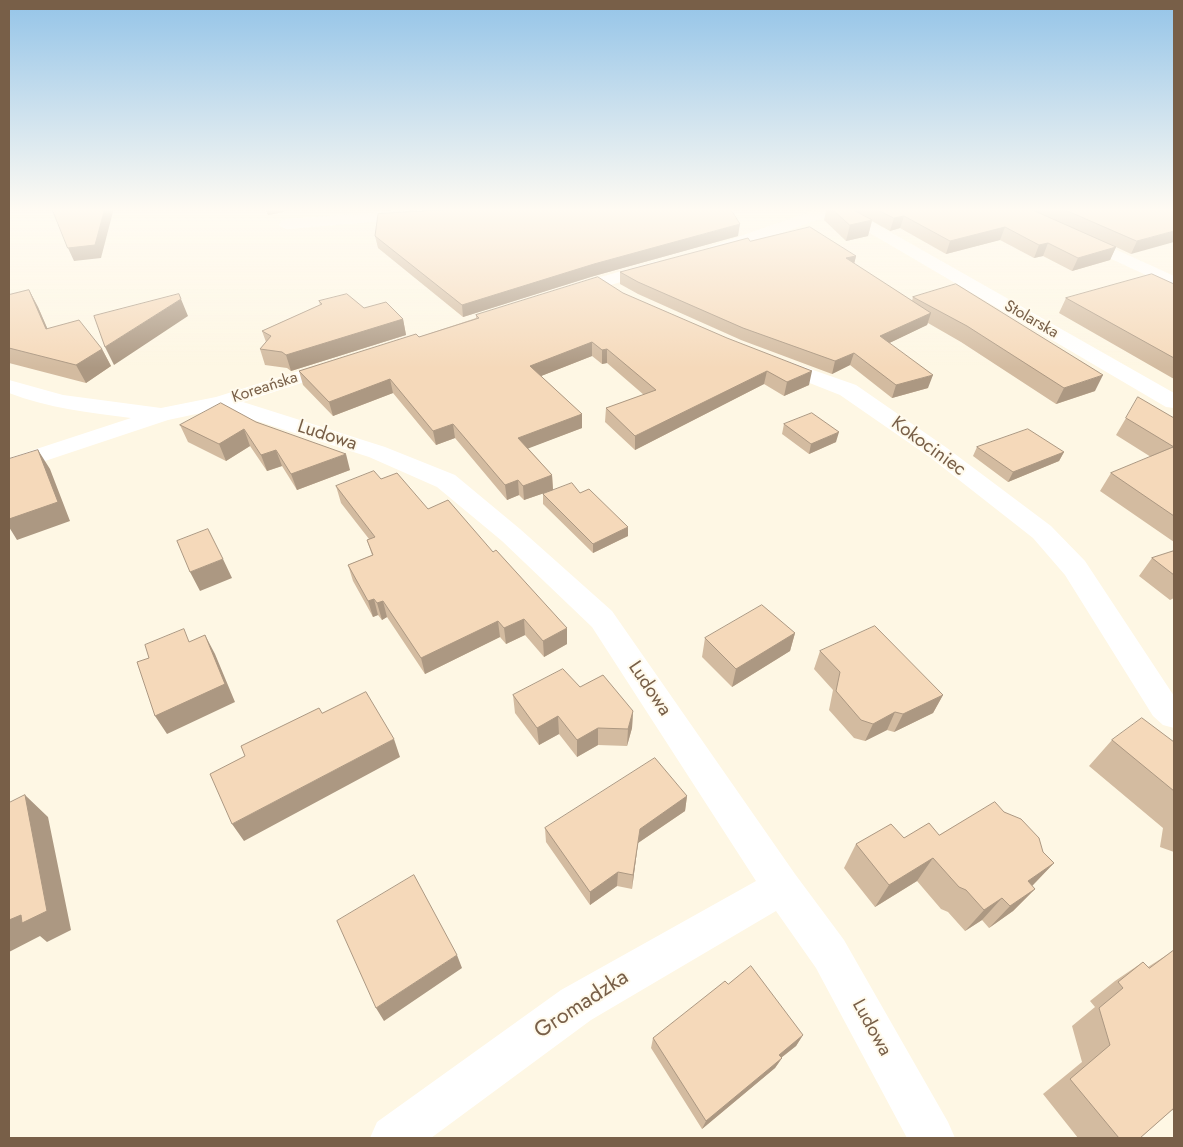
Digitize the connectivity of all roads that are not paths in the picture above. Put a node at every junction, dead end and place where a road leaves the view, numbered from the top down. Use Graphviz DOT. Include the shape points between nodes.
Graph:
graph roads {
  1 [pos="929,262"];
  2 [pos="1128,262"];
  3 [pos="671,263"];
  4 [pos="600,282"];
  5 [pos="1174,283"];
  6 [pos="553,296"];
  7 [pos="622,296"];
  8 [pos="751,353"];
  9 [pos="350,361"];
  10 [pos="9,386"];
  11 [pos="221,402"];
  12 [pos="1174,402"];
  13 [pos="162,415"];
  14 [pos="9,466"];
  15 [pos="1174,715"];
  16 [pos="782,886"];
  17 [pos="392,1138"];
  18 [pos="932,1138"];
  1 -- 12 [label="street, Stolarska"];
  2 -- 5 [label="street"];
  3 -- 4 [label="street"];
  4 -- 6 [label="street"];
  4 -- 7 [label="street"];
  8 -- 15 [label="street, Kokociniec" via="848,390 939,453 1042,532 1075,568 1164,707"];
  9 -- 11 [label="street, Koreańska"];
  10 -- 13 [label="street" via="26,393 79,404"];
  11 -- 13 [label="street, Koreańska"];
  11 -- 16 [label="street, Ludowa" via="377,452 446,481 511,535 602,619"];
  13 -- 14 [label="street, Koreańska"];
  16 -- 17 [label="street, Gromadzka" via="576,1005"];
  16 -- 18 [label="street, Ludowa" via="830,954"];
}
